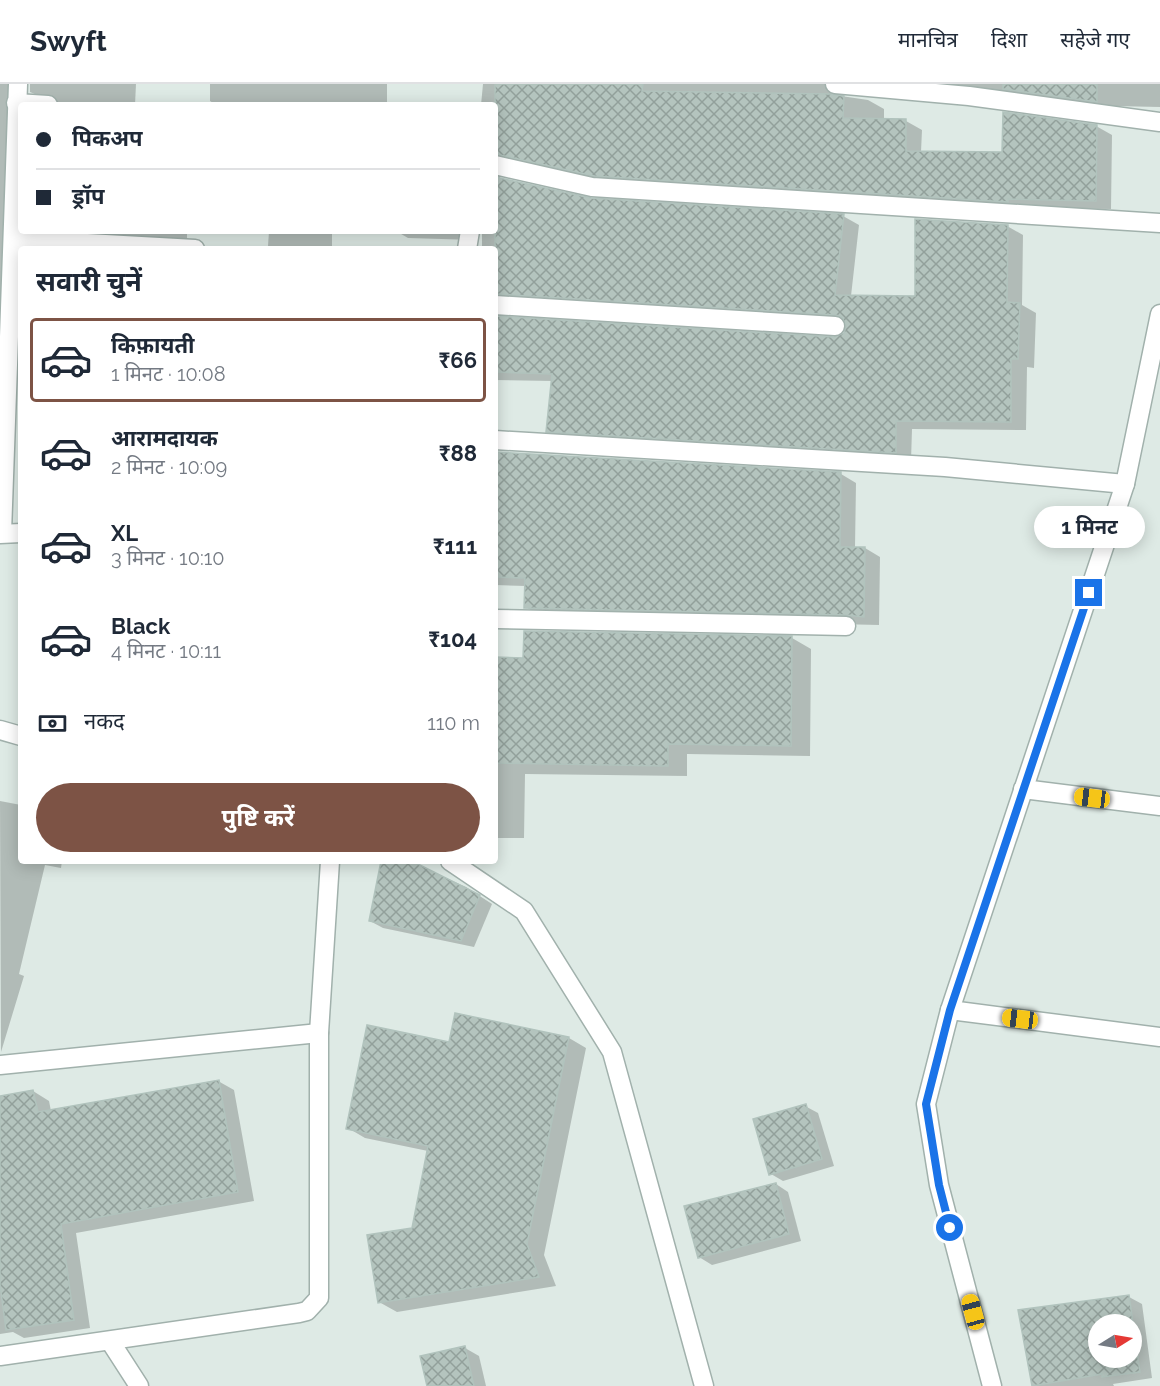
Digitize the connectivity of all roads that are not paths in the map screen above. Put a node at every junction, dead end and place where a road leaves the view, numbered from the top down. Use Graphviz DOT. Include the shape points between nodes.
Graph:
graph roads {
  1 [pos="18,84"];
  2 [pos="835,84"];
  3 [pos="16,103"];
  4 [pos="1160,122"];
  5 [pos="498,166"];
  6 [pos="1160,223"];
  7 [pos="15,239"];
  8 [pos="141,246"];
  9 [pos="498,305"];
  10 [pos="1160,314"];
  11 [pos="834,326"];
  12 [pos="15,375"];
  13 [pos="498,440"];
  14 [pos="1125,484"];
  15 [pos="18,533"];
  16 [pos="1,534"];
  17 [pos="498,619"];
  18 [pos="846,626"];
  19 [pos="0,730"];
  20 [pos="18,735"];
  21 [pos="1023,789"];
  22 [pos="1160,806"];
  23 [pos="330,864"];
  24 [pos="454,864"];
  25 [pos="950,1010"];
  26 [pos="319,1033"];
  27 [pos="1160,1037"];
  28 [pos="0,1065"];
  29 [pos="110,1341"];
  30 [pos="0,1356"];
  31 [pos="139,1386"];
  32 [pos="704,1386"];
  33 [pos="992,1386"];
  1 -- 3 [label="street"];
  2 -- 4 [label="street" via="969,96"];
  3 -- 7 [label="street"];
  5 -- 6 [label="street" via="592,187"];
  7 -- 8 [label="street"];
  7 -- 12 [label="street"];
  9 -- 11 [label="street"];
  10 -- 14 [label="street"];
  12 -- 16 [label="street"];
  13 -- 14 [label="street" via="945,467"];
  14 -- 21 [label="street"];
  15 -- 16 [label="street"];
  17 -- 18 [label="street"];
  19 -- 20 [label="street"];
  21 -- 22 [label="street"];
  21 -- 25 [label="street"];
  23 -- 26 [label="street"];
  24 -- 32 [label="street" via="524,911 612,1052"];
  25 -- 27 [label="street"];
  25 -- 33 [label="street" via="926,1104 939,1185"];
  26 -- 28 [label="street"];
  26 -- 29 [label="street" via="319,1298 299,1314"];
  29 -- 30 [label="street"];
  29 -- 31 [label="street"];
}
